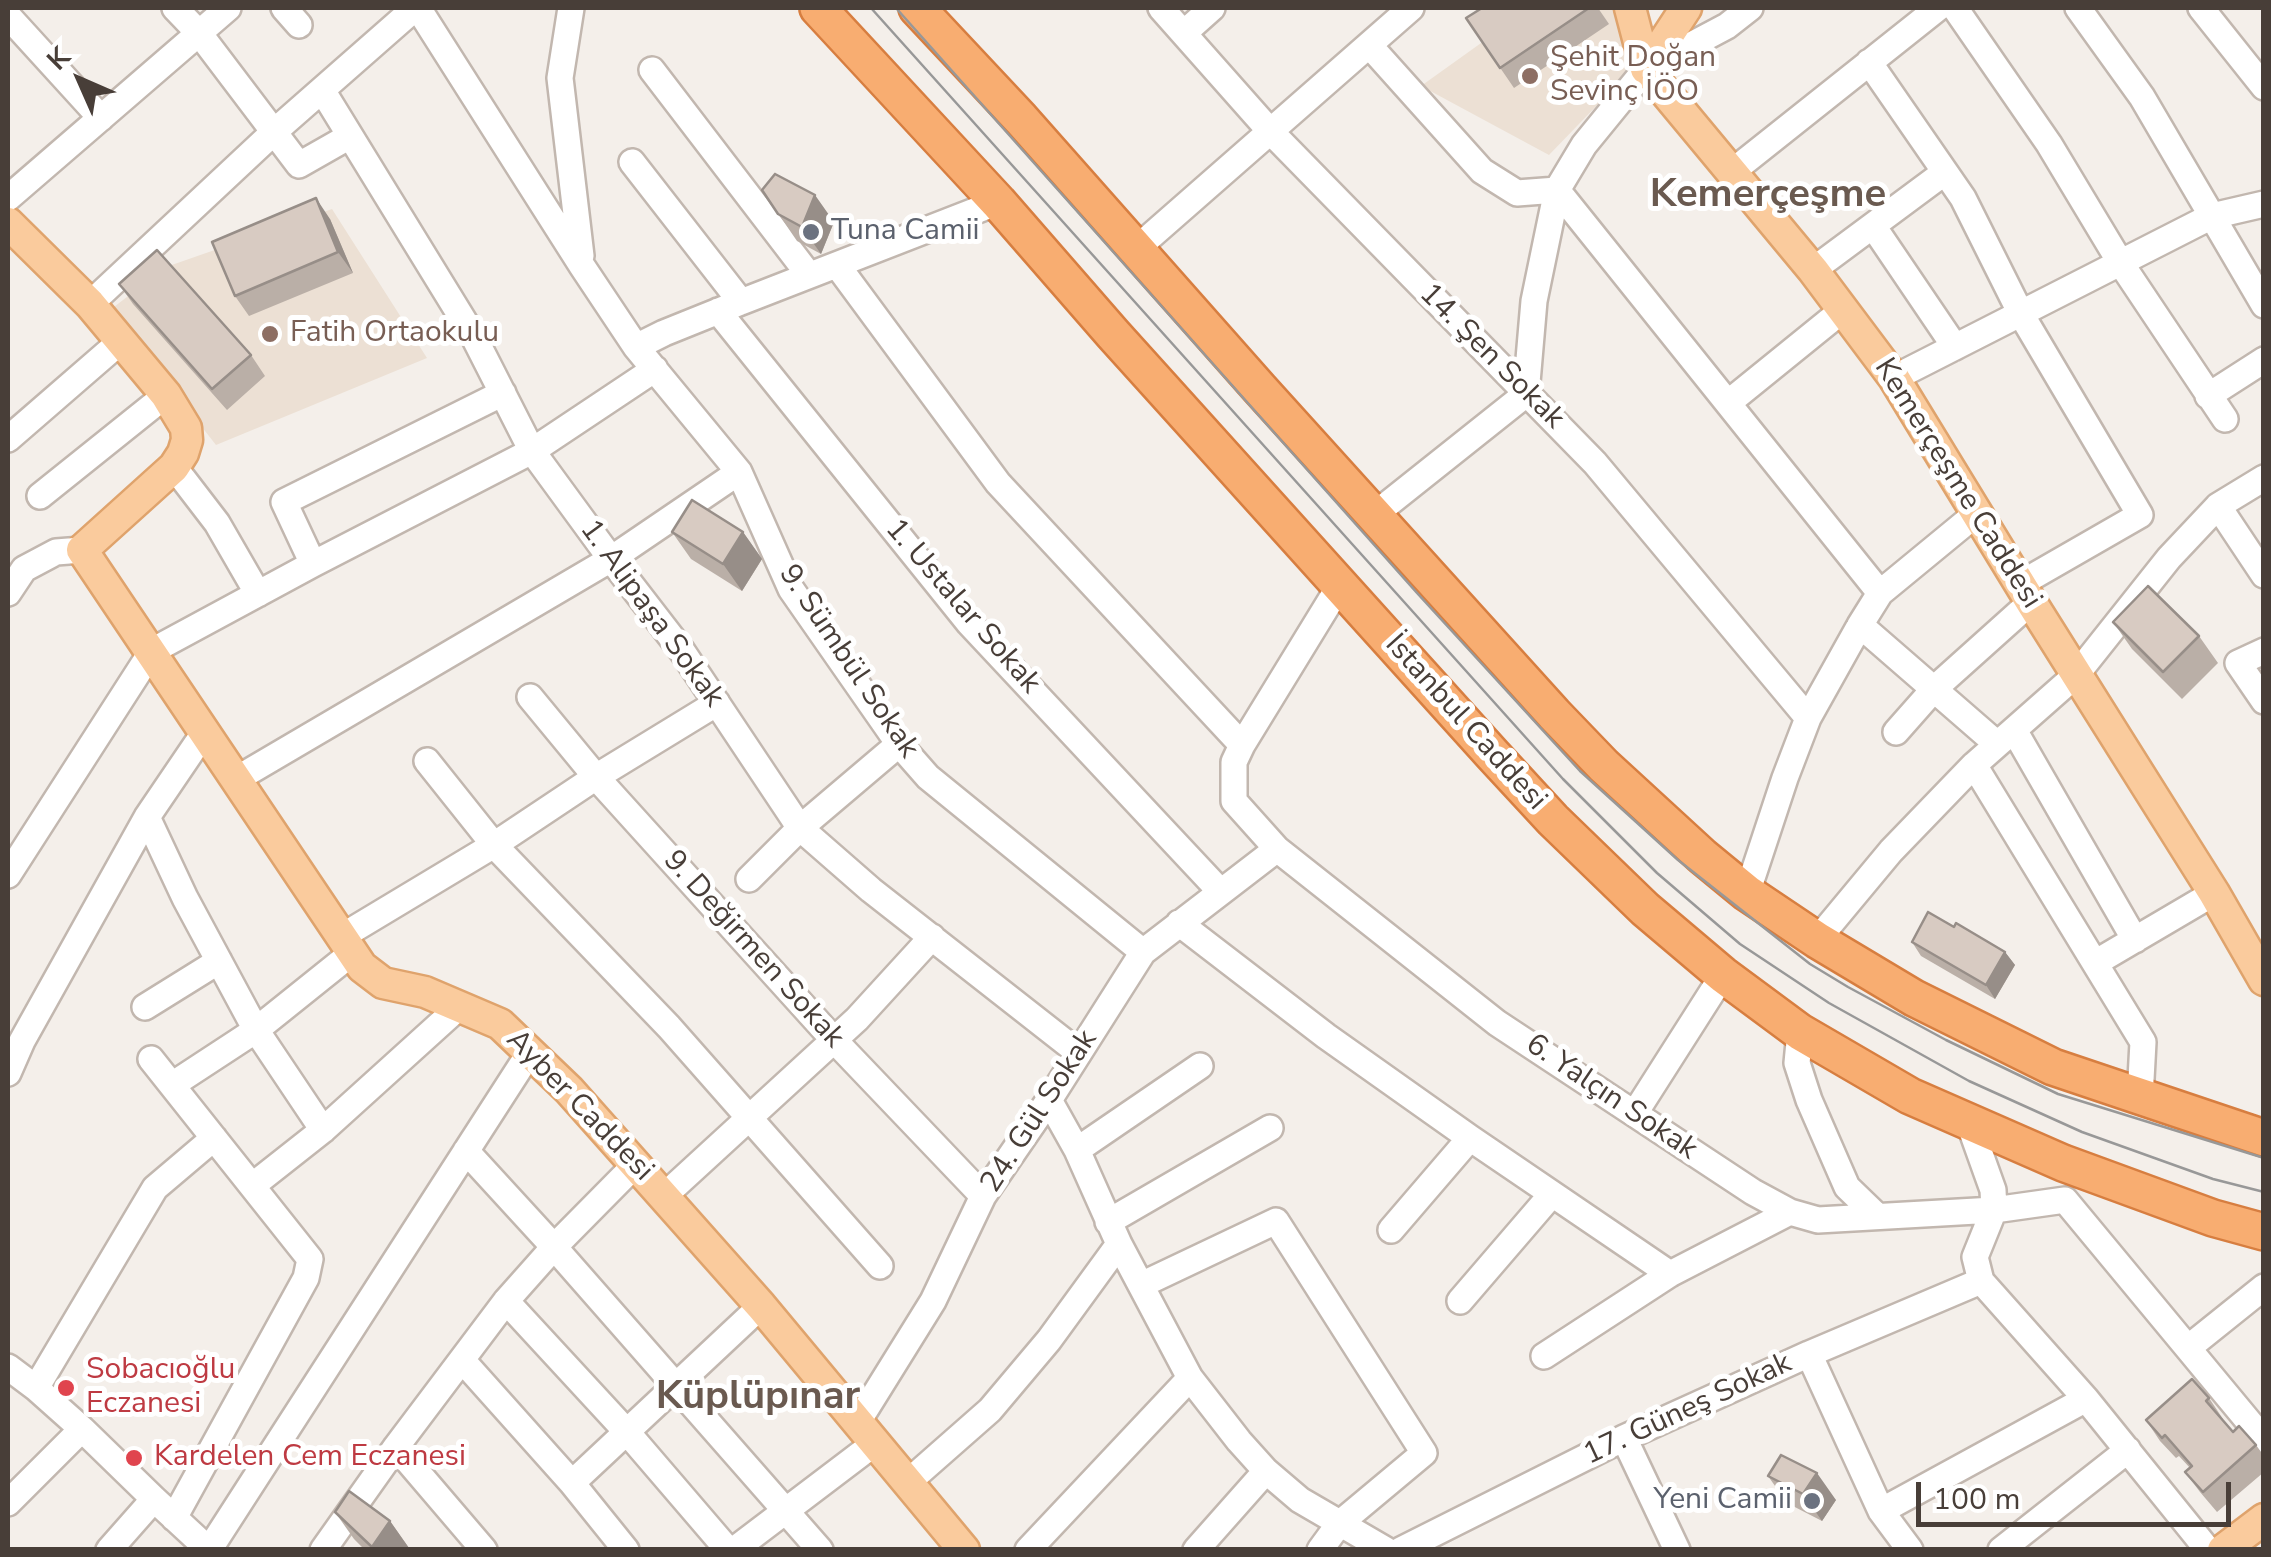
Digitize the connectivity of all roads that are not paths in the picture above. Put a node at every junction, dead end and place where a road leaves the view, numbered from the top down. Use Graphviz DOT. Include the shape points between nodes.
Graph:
graph roads {
  1 [pos="174,8"];
  2 [pos="228,8"];
  3 [pos="417,8"];
  4 [pos="571,8"];
  5 [pos="818,8"];
  6 [pos="917,8"];
  7 [pos="1161,8"];
  8 [pos="1212,8"];
  9 [pos="1412,8"];
  10 [pos="1630,8"];
  11 [pos="1686,8"];
  12 [pos="1750,8"];
  13 [pos="1938,8"];
  14 [pos="1956,8"];
  15 [pos="2078,8"];
  16 [pos="2201,8"];
  17 [pos="8,16"];
  18 [pos="199,33"];
  19 [pos="1184,33"];
  20 [pos="2230,42"];
  21 [pos="1369,45"];
  22 [pos="2264,48"];
  23 [pos="1869,62"];
  24 [pos="652,70"];
  25 [pos="1646,70"];
  26 [pos="2264,87"];
  27 [pos="322,90"];
  28 [pos="101,118"];
  29 [pos="275,131"];
  30 [pos="1270,132"];
  31 [pos="350,136"];
  32 [pos="632,162"];
  33 [pos="1733,170"];
  34 [pos="1945,172"];
  35 [pos="1557,190"];
  36 [pos="8,198"];
  37 [pos="998,202"];
  38 [pos="2264,204"];
  39 [pos="2212,216"];
  40 [pos="8,223"];
  41 [pos="1873,226"];
  42 [pos="1136,250"];
  43 [pos="2120,262"];
  44 [pos="837,265"];
  45 [pos="582,266"];
  46 [pos="1813,270"];
  47 [pos="808,274"];
  48 [pos="90,304"];
  49 [pos="2264,305"];
  50 [pos="730,306"];
  51 [pos="1844,309"];
  52 [pos="2022,314"];
  53 [pos="121,341"];
  54 [pos="636,347"];
  55 [pos="1955,347"];
  56 [pos="2264,360"];
  57 [pos="655,369"];
  58 [pos="1894,378"];
  59 [pos="503,393"];
  60 [pos="1526,394"];
  61 [pos="166,395"];
  62 [pos="2208,396"];
  63 [pos="1728,404"];
  64 [pos="2225,419"];
  65 [pos="8,438"];
  66 [pos="532,450"];
  67 [pos="174,467"];
  68 [pos="739,472"];
  69 [pos="2264,478"];
  70 [pos="40,496"];
  71 [pos="2218,506"];
  72 [pos="1374,514"];
  73 [pos="1976,514"];
  74 [pos="82,550"];
  75 [pos="610,560"];
  76 [pos="16,562"];
  77 [pos="313,564"];
  78 [pos="2264,576"];
  79 [pos="1340,584"];
  80 [pos="8,593"];
  81 [pos="1880,593"];
  82 [pos="2026,593"];
  83 [pos="258,594"];
  84 [pos="1860,625"];
  85 [pos="152,651"];
  86 [pos="2264,652"];
  87 [pos="2076,675"];
  88 [pos="1934,689"];
  89 [pos="530,697"];
  90 [pos="2264,701"];
  91 [pos="717,702"];
  92 [pos="1808,718"];
  93 [pos="1896,732"];
  94 [pos="204,733"];
  95 [pos="2006,737"];
  96 [pos="899,744"];
  97 [pos="1242,744"];
  98 [pos="427,762"];
  99 [pos="1974,765"];
  100 [pos="596,776"];
  101 [pos="235,780"];
  102 [pos="147,817"];
  103 [pos="800,828"];
  104 [pos="494,845"];
  105 [pos="1277,849"];
  106 [pos="8,875"];
  107 [pos="749,879"];
  108 [pos="1220,891"];
  109 [pos="1747,893"];
  110 [pos="2214,894"];
  111 [pos="1179,923"];
  112 [pos="932,937"];
  113 [pos="1817,940"];
  114 [pos="2135,940"];
  115 [pos="347,944"];
  116 [pos="1143,952"];
  117 [pos="219,961"];
  118 [pos="2095,963"];
  119 [pos="1723,974"];
  120 [pos="2264,980"];
  121 [pos="460,1006"];
  122 [pos="146,1007"];
  123 [pos="256,1030"];
  124 [pos="1800,1032"];
  125 [pos="834,1040"];
  126 [pos="530,1052"];
  127 [pos="1079,1053"];
  128 [pos="150,1059"];
  129 [pos="1200,1066"];
  130 [pos="8,1073"];
  131 [pos="172,1085"];
  132 [pos="2140,1098"];
  133 [pos="1050,1100"];
  134 [pos="1635,1114"];
  135 [pos="750,1118"];
  136 [pos="1969,1123"];
  137 [pos="1270,1128"];
  138 [pos="323,1130"];
  139 [pos="214,1138"];
  140 [pos="1470,1138"];
  141 [pos="2264,1138"];
  142 [pos="1077,1150"];
  143 [pos="466,1151"];
  144 [pos="636,1164"];
  145 [pos="252,1186"];
  146 [pos="1552,1194"];
  147 [pos="664,1196"];
  148 [pos="984,1196"];
  149 [pos="1994,1210"];
  150 [pos="1790,1212"];
  151 [pos="1876,1215"];
  152 [pos="1391,1230"];
  153 [pos="2264,1232"];
  154 [pos="1114,1233"];
  155 [pos="554,1247"];
  156 [pos="880,1266"];
  157 [pos="1670,1274"];
  158 [pos="1981,1281"];
  159 [pos="1140,1286"];
  160 [pos="2264,1287"];
  161 [pos="1460,1301"];
  162 [pos="506,1302"];
  163 [pos="762,1306"];
  164 [pos="2188,1348"];
  165 [pos="1809,1354"];
  166 [pos="1544,1356"];
  167 [pos="462,1360"];
  168 [pos="8,1366"];
  169 [pos="1190,1378"];
  170 [pos="675,1386"];
  171 [pos="36,1388"];
  172 [pos="2086,1400"];
  173 [pos="82,1429"];
  174 [pos="626,1432"];
  175 [pos="867,1432"];
  176 [pos="1624,1438"];
  177 [pos="2264,1440"];
  178 [pos="396,1447"];
  179 [pos="2128,1450"];
  180 [pos="1266,1471"];
  181 [pos="907,1483"];
  182 [pos="572,1484"];
  183 [pos="154,1500"];
  184 [pos="8,1504"];
  185 [pos="1881,1510"];
  186 [pos="786,1512"];
  187 [pos="174,1518"];
  188 [pos="2264,1519"];
  189 [pos="1339,1524"];
  190 [pos="330,1540"];
  191 [pos="110,1550"];
  192 [pos="209,1550"];
  193 [pos="355,1550"];
  194 [pos="484,1550"];
  195 [pos="626,1550"];
  196 [pos="731,1550"];
  197 [pos="820,1550"];
  198 [pos="964,1550"];
  199 [pos="1028,1550"];
  200 [pos="1196,1550"];
  201 [pos="1320,1550"];
  202 [pos="1386,1550"];
  203 [pos="1401,1550"];
  204 [pos="1677,1550"];
  205 [pos="1910,1550"];
  206 [pos="2001,1550"];
  207 [pos="2208,1550"];
  208 [pos="2223,1550"];
  1 -- 18 [label="street"];
  2 -- 18 [label="street"];
  3 -- 27 [label="street"];
  3 -- 45 [label="street, 9. Sümbül Sokak"];
  4 -- 45 [label="street" via="560,78"];
  5 -- 37 [label="highway, İstanbul Caddesi"];
  6 -- 42 [label="highway"];
  7 -- 19 [label="street, 14. Şen Sokak"];
  8 -- 19 [label="street"];
  9 -- 21 [label="street"];
  10 -- 25 [label="main road, Kemerçeşme Caddesi"];
  11 -- 25 [label="main road"];
  12 -- 25 [label="street"];
  13 -- 23 [label="street"];
  14 -- 43 [label="street"];
  15 -- 39 [label="street" via="2142,97"];
  16 -- 20 [label="street"];
  17 -- 28 [label="street"];
  18 -- 28 [label="street"];
  18 -- 29 [label="street"];
  19 -- 30 [label="street, 14. Şen Sokak"];
  20 -- 22 [label="street"];
  20 -- 26 [label="street"];
  21 -- 30 [label="street"];
  21 -- 35 [label="street" via="1482,171 1518,194"];
  23 -- 33 [label="street"];
  23 -- 34 [label="street"];
  24 -- 47 [label="street"];
  25 -- 33 [label="main road, Kemerçeşme Caddesi"];
  25 -- 35 [label="street" via="1584,144"];
  27 -- 29 [label="street"];
  27 -- 31 [label="street, 1. Alipaşa Sokak"];
  28 -- 36 [label="street"];
  29 -- 31 [label="street" via="299,165"];
  29 -- 48 [label="street"];
  30 -- 42 [label="street"];
  30 -- 60 [label="street, 14. Şen Sokak"];
  31 -- 59 [label="street, 1. Alipaşa Sokak"];
  32 -- 50 [label="street, 1. Ustalar Sokak"];
  33 -- 46 [label="main road, Kemerçeşme Caddesi"];
  34 -- 41 [label="street"];
  34 -- 52 [label="street"];
  35 -- 60 [label="street" via="1534,301"];
  35 -- 63 [label="street"];
  37 -- 44 [label="street"];
  37 -- 79 [label="highway, İstanbul Caddesi"];
  38 -- 39 [label="street"];
  39 -- 43 [label="street"];
  39 -- 49 [label="street"];
  40 -- 48 [label="main road"];
  41 -- 46 [label="street"];
  41 -- 55 [label="street"];
  42 -- 72 [label="highway"];
  43 -- 52 [label="street"];
  43 -- 62 [label="street"];
  44 -- 47 [label="street"];
  44 -- 97 [label="street" via="998,483"];
  45 -- 54 [label="street, 9. Sümbül Sokak"];
  46 -- 51 [label="main road, Kemerçeşme Caddesi"];
  47 -- 50 [label="street"];
  48 -- 53 [label="main road"];
  50 -- 54 [label="street"];
  50 -- 108 [label="street, 1. Ustalar Sokak" via="969,623"];
  51 -- 58 [label="main road, Kemerçeşme Caddesi"];
  51 -- 63 [label="street"];
  52 -- 55 [label="street"];
  52 -- 82 [label="street" via="2140,516"];
  53 -- 61 [label="main road"];
  53 -- 65 [label="street"];
  54 -- 57 [label="street, 9. Sümbül Sokak"];
  55 -- 58 [label="street"];
  56 -- 62 [label="street"];
  57 -- 66 [label="street"];
  57 -- 68 [label="street, 9. Sümbül Sokak"];
  58 -- 73 [label="main road, Kemerçeşme Caddesi"];
  59 -- 66 [label="street, 1. Alipaşa Sokak"];
  59 -- 77 [label="street" via="284,502"];
  60 -- 72 [label="street"];
  60 -- 92 [label="street, 14. Şen Sokak" via="1596,463"];
  61 -- 67 [label="main road" via="186,428"];
  61 -- 70 [label="street"];
  62 -- 64 [label="street"];
  63 -- 81 [label="street"];
  66 -- 75 [label="street, 1. Alipaşa Sokak"];
  66 -- 77 [label="street"];
  67 -- 74 [label="main road"];
  67 -- 83 [label="street"];
  68 -- 75 [label="street"];
  68 -- 96 [label="street, 9. Sümbül Sokak" via="791,590"];
  69 -- 71 [label="street"];
  71 -- 78 [label="street"];
  71 -- 87 [label="street"];
  72 -- 109 [label="highway" via="1604,766"];
  73 -- 81 [label="street"];
  73 -- 82 [label="main road, Kemerçeşme Caddesi"];
  74 -- 76 [label="street"];
  74 -- 85 [label="main road, Ayber Caddesi"];
  75 -- 91 [label="street, 1. Alipaşa Sokak"];
  75 -- 101 [label="street"];
  76 -- 80 [label="street"];
  77 -- 83 [label="street"];
  79 -- 97 [label="street"];
  79 -- 119 [label="highway, İstanbul Caddesi" via="1553,820"];
  81 -- 84 [label="street"];
  82 -- 87 [label="main road, Kemerçeşme Caddesi"];
  82 -- 88 [label="street"];
  83 -- 85 [label="street"];
  84 -- 88 [label="street"];
  84 -- 92 [label="street"];
  85 -- 94 [label="main road, Ayber Caddesi"];
  85 -- 106 [label="street"];
  86 -- 90 [label="street" via="2238,663"];
  87 -- 95 [label="street"];
  87 -- 110 [label="main road, Kemerçeşme Caddesi"];
  88 -- 93 [label="street"];
  88 -- 95 [label="street"];
  89 -- 100 [label="street, 9. Değirmen Sokak"];
  91 -- 100 [label="street"];
  91 -- 103 [label="street, 1. Alipaşa Sokak"];
  92 -- 109 [label="street"];
  94 -- 101 [label="main road, Ayber Caddesi"];
  94 -- 102 [label="street"];
  95 -- 99 [label="street"];
  95 -- 114 [label="street"];
  96 -- 103 [label="street"];
  96 -- 116 [label="street, 9. Sümbül Sokak" via="928,777"];
  97 -- 105 [label="street, 6. Yalçın Sokak" via="1234,762 1234,801"];
  98 -- 104 [label="street"];
  99 -- 113 [label="street"];
  99 -- 118 [label="street"];
  100 -- 104 [label="street"];
  100 -- 125 [label="street, 9. Değirmen Sokak"];
  101 -- 115 [label="main road, Ayber Caddesi"];
  102 -- 117 [label="street"];
  102 -- 130 [label="street"];
  103 -- 107 [label="street"];
  103 -- 112 [label="street, 1. Alipaşa Sokak"];
  104 -- 115 [label="street"];
  104 -- 135 [label="street"];
  105 -- 108 [label="street, 24. Gül Sokak"];
  105 -- 134 [label="street, 6. Yalçın Sokak" via="1497,1023"];
  108 -- 111 [label="street, 24. Gül Sokak"];
  109 -- 113 [label="highway"];
  110 -- 114 [label="street"];
  110 -- 120 [label="main road, Kemerçeşme Caddesi"];
  111 -- 116 [label="street, 24. Gül Sokak"];
  111 -- 140 [label="street"];
  112 -- 125 [label="street"];
  112 -- 127 [label="street, 1. Alipaşa Sokak"];
  113 -- 132 [label="highway" via="2052,1067"];
  114 -- 118 [label="street"];
  115 -- 121 [label="main road, Ayber Caddesi" via="382,983"];
  115 -- 123 [label="street"];
  116 -- 127 [label="street, 24. Gül Sokak"];
  117 -- 122 [label="street"];
  117 -- 123 [label="street"];
  118 -- 132 [label="street" via="2143,1042"];
  119 -- 124 [label="highway, İstanbul Caddesi"];
  119 -- 134 [label="street"];
  121 -- 126 [label="main road, Ayber Caddesi" via="500,1024"];
  121 -- 138 [label="street"];
  123 -- 131 [label="street"];
  123 -- 138 [label="street"];
  124 -- 136 [label="highway, İstanbul Caddesi"];
  124 -- 151 [label="street" via="1797,1063 1809,1100 1846,1187"];
  125 -- 135 [label="street"];
  125 -- 148 [label="street, 9. Değirmen Sokak"];
  126 -- 143 [label="street"];
  126 -- 144 [label="main road, Ayber Caddesi"];
  127 -- 133 [label="street, 24. Gül Sokak"];
  128 -- 131 [label="street"];
  129 -- 142 [label="street"];
  131 -- 139 [label="street"];
  132 -- 141 [label="highway"];
  133 -- 142 [label="street"];
  133 -- 148 [label="street, 24. Gül Sokak"];
  134 -- 150 [label="street, 6. Yalçın Sokak"];
  135 -- 147 [label="street"];
  135 -- 156 [label="street"];
  136 -- 149 [label="street" via="1994,1190"];
  136 -- 153 [label="highway, İstanbul Caddesi"];
  137 -- 154 [label="street"];
  138 -- 145 [label="street"];
  139 -- 145 [label="street"];
  139 -- 171 [label="street" via="155,1188"];
  140 -- 146 [label="street"];
  140 -- 152 [label="street"];
  142 -- 154 [label="street"];
  143 -- 155 [label="street"];
  143 -- 192 [label="street"];
  144 -- 147 [label="main road, Ayber Caddesi"];
  144 -- 155 [label="street"];
  145 -- 187 [label="street" via="310,1258 306,1278"];
  146 -- 157 [label="street"];
  146 -- 161 [label="street"];
  147 -- 163 [label="main road, Ayber Caddesi"];
  148 -- 175 [label="street, 24. Gül Sokak"];
  149 -- 151 [label="street, 6. Yalçın Sokak"];
  149 -- 158 [label="street" via="1975,1257"];
  149 -- 164 [label="street, 6. Yalçın Sokak" via="2065,1200"];
  150 -- 151 [label="street, 6. Yalçın Sokak" via="1818,1220"];
  150 -- 157 [label="street"];
  154 -- 159 [label="street"];
  154 -- 181 [label="street" via="1050,1340 990,1410"];
  155 -- 162 [label="street"];
  155 -- 170 [label="street"];
  157 -- 166 [label="street"];
  158 -- 165 [label="street, 17. Güneş Sokak"];
  158 -- 172 [label="street"];
  159 -- 169 [label="street"];
  159 -- 189 [label="street" via="1276,1221 1424,1453"];
  160 -- 164 [label="street"];
  162 -- 167 [label="street"];
  162 -- 174 [label="street"];
  163 -- 170 [label="street"];
  163 -- 175 [label="main road, Ayber Caddesi"];
  164 -- 177 [label="street"];
  165 -- 176 [label="street, 17. Güneş Sokak"];
  165 -- 185 [label="street"];
  167 -- 178 [label="street"];
  167 -- 182 [label="street"];
  168 -- 171 [label="street"];
  169 -- 180 [label="street"];
  169 -- 199 [label="street"];
  170 -- 174 [label="street"];
  170 -- 186 [label="street"];
  171 -- 173 [label="street"];
  172 -- 179 [label="street"];
  172 -- 185 [label="street"];
  173 -- 183 [label="street"];
  173 -- 184 [label="street"];
  174 -- 182 [label="street"];
  174 -- 196 [label="street"];
  175 -- 181 [label="main road, Ayber Caddesi"];
  175 -- 186 [label="street"];
  176 -- 203 [label="street, 17. Güneş Sokak"];
  176 -- 204 [label="street"];
  178 -- 190 [label="street"];
  178 -- 194 [label="street"];
  179 -- 206 [label="street"];
  179 -- 207 [label="street"];
  180 -- 189 [label="street"];
  180 -- 200 [label="street"];
  181 -- 198 [label="main road, Ayber Caddesi"];
  182 -- 195 [label="street"];
  183 -- 187 [label="street"];
  183 -- 191 [label="street"];
  185 -- 205 [label="street"];
  186 -- 196 [label="street"];
  186 -- 197 [label="street"];
  187 -- 192 [label="street"];
  188 -- 208 [label="main road"];
  189 -- 201 [label="street"];
  189 -- 202 [label="street"];
  190 -- 193 [label="street"];
}
